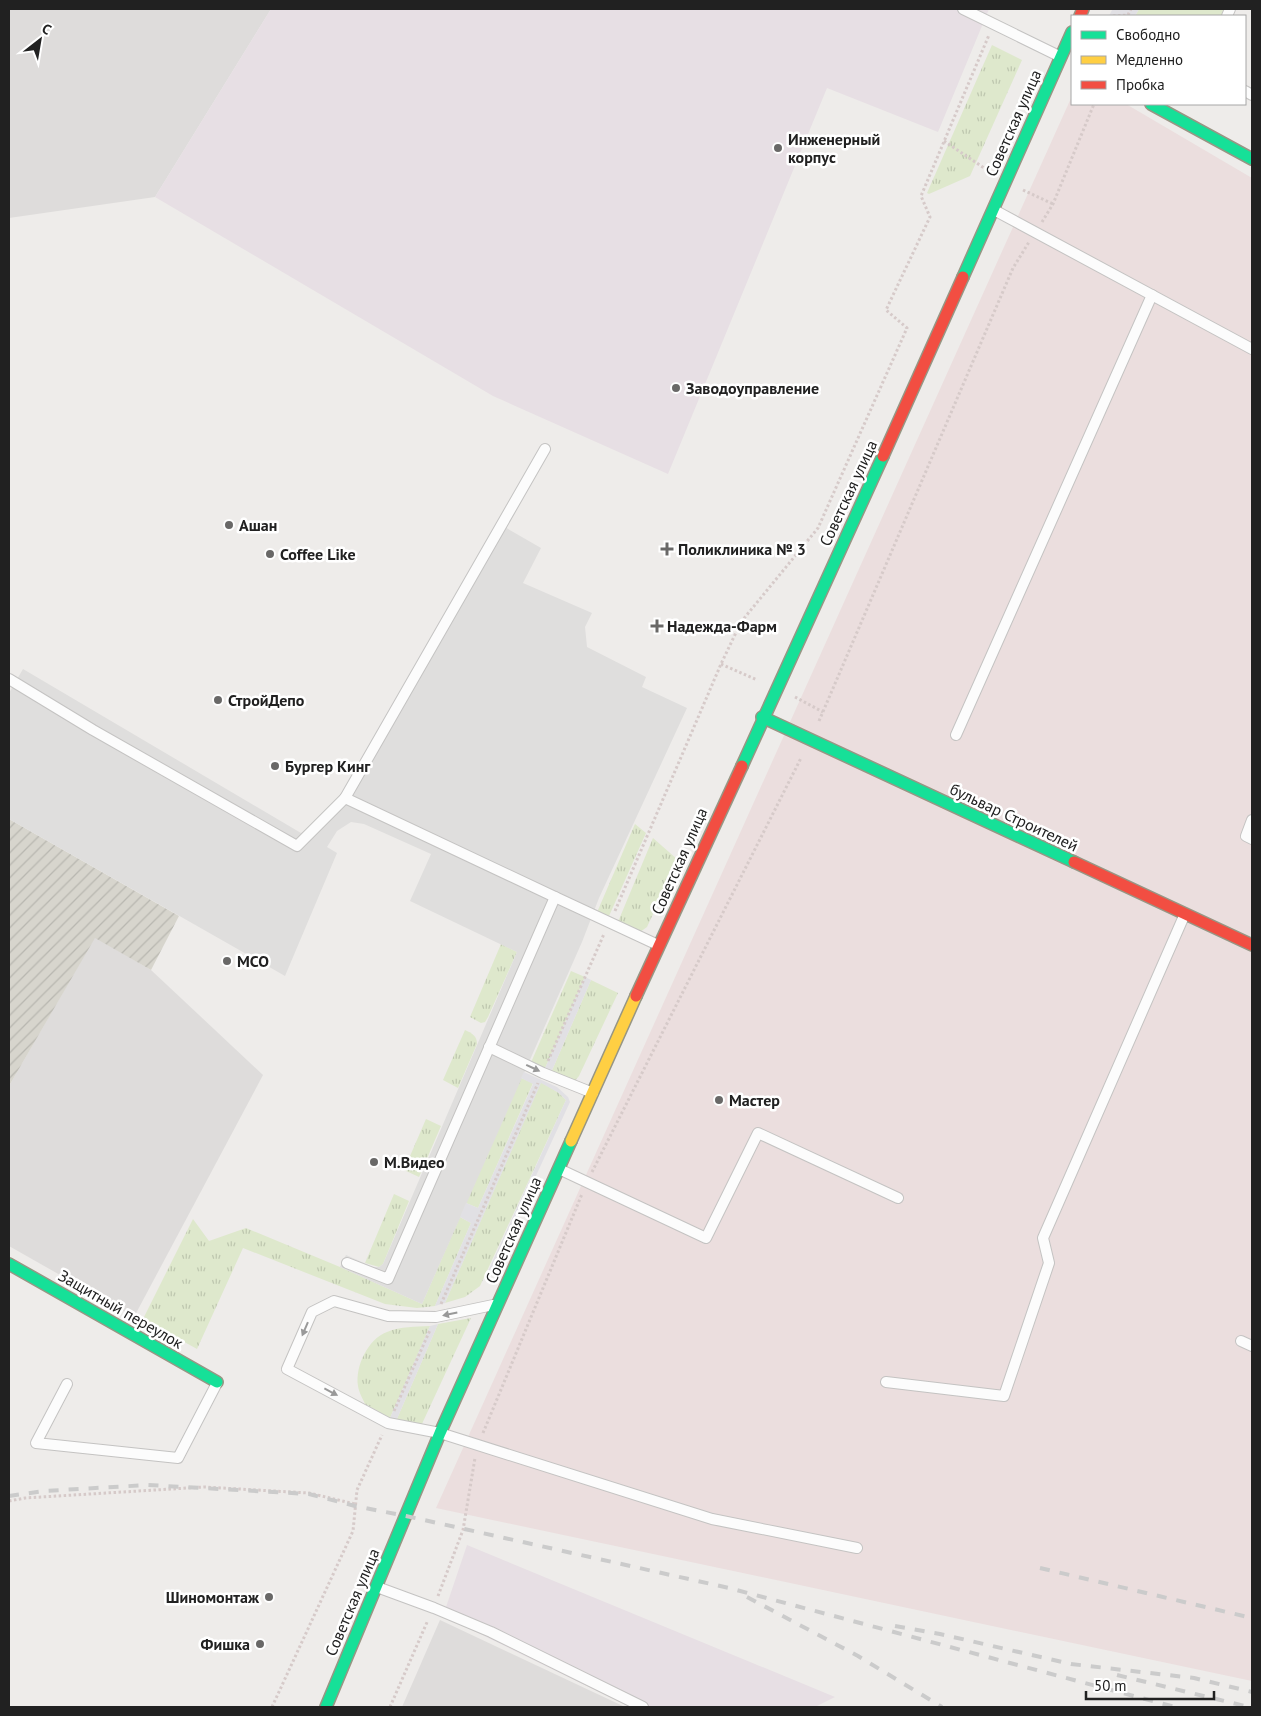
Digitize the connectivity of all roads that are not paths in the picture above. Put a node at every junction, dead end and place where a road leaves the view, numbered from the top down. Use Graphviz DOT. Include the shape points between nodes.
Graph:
graph roads {
  1 [pos="963,9"];
  2 [pos="1071,34"];
  3 [pos="1061,57"];
  4 [pos="1154,105"];
  5 [pos="1252,159"];
  6 [pos="993,209"];
  7 [pos="1152,295"];
  8 [pos="1252,349"];
  9 [pos="545,449"];
  10 [pos="9,680"];
  11 [pos="762,717"];
  12 [pos="956,735"];
  13 [pos="345,798"];
  14 [pos="1252,820"];
  15 [pos="1252,839"];
  16 [pos="555,897"];
  17 [pos="1185,915"];
  18 [pos="1252,945"];
  19 [pos="659,946"];
  20 [pos="488,1047"];
  21 [pos="594,1093"];
  22 [pos="558,1168"];
  23 [pos="898,1198"];
  24 [pos="347,1263"];
  25 [pos="9,1264"];
  26 [pos="498,1304"];
  27 [pos="1241,1341"];
  28 [pos="1252,1346"];
  29 [pos="217,1382"];
  30 [pos="886,1382"];
  31 [pos="67,1384"];
  32 [pos="440,1433"];
  33 [pos="857,1548"];
  34 [pos="376,1587"];
  35 [pos="326,1707"];
  36 [pos="643,1707"];
  1 -- 3 [label="lane"];
  2 -- 3 [label="main road, Советская улица"];
  3 -- 6 [label="main road, Советская улица"];
  4 -- 5 [label="main road" via="1182,116"];
  6 -- 7 [label="lane"];
  6 -- 11 [label="main road, Советская улица" via="860,508"];
  7 -- 8 [label="lane"];
  7 -- 12 [label="lane"];
  9 -- 13 [label="lane"];
  10 -- 13 [label="lane" via="297,846"];
  11 -- 17 [label="main road, бульвар Строителей"];
  11 -- 19 [label="main road, Советская улица"];
  13 -- 16 [label="lane"];
  14 -- 15 [label="lane" via="1246,836"];
  16 -- 19 [label="lane"];
  16 -- 20 [label="lane"];
  17 -- 18 [label="main road, бульвар Строителей"];
  17 -- 30 [label="lane" via="1043,1238 1049,1263 1004,1396"];
  19 -- 21 [label="main road, Советская улица"];
  20 -- 21 [label="lane, one-way"];
  20 -- 24 [label="lane" via="388,1279"];
  21 -- 22 [label="main road, Советская улица"];
  22 -- 23 [label="lane" via="706,1238 758,1133"];
  22 -- 26 [label="main road, Советская улица"];
  25 -- 29 [label="main road, Защитный переулок"];
  26 -- 32 [label="main road, Советская улица"];
  26 -- 32 [label="lane, one-way" via="436,1317 388,1316 334,1301 312,1312 287,1369 388,1423"];
  27 -- 28 [label="lane"];
  29 -- 31 [label="lane" via="178,1458 36,1443"];
  32 -- 33 [label="lane" via="712,1519"];
  32 -- 34 [label="main road, Советская улица"];
  34 -- 35 [label="main road, Советская улица"];
  34 -- 36 [label="lane" via="491,1632"];
}
